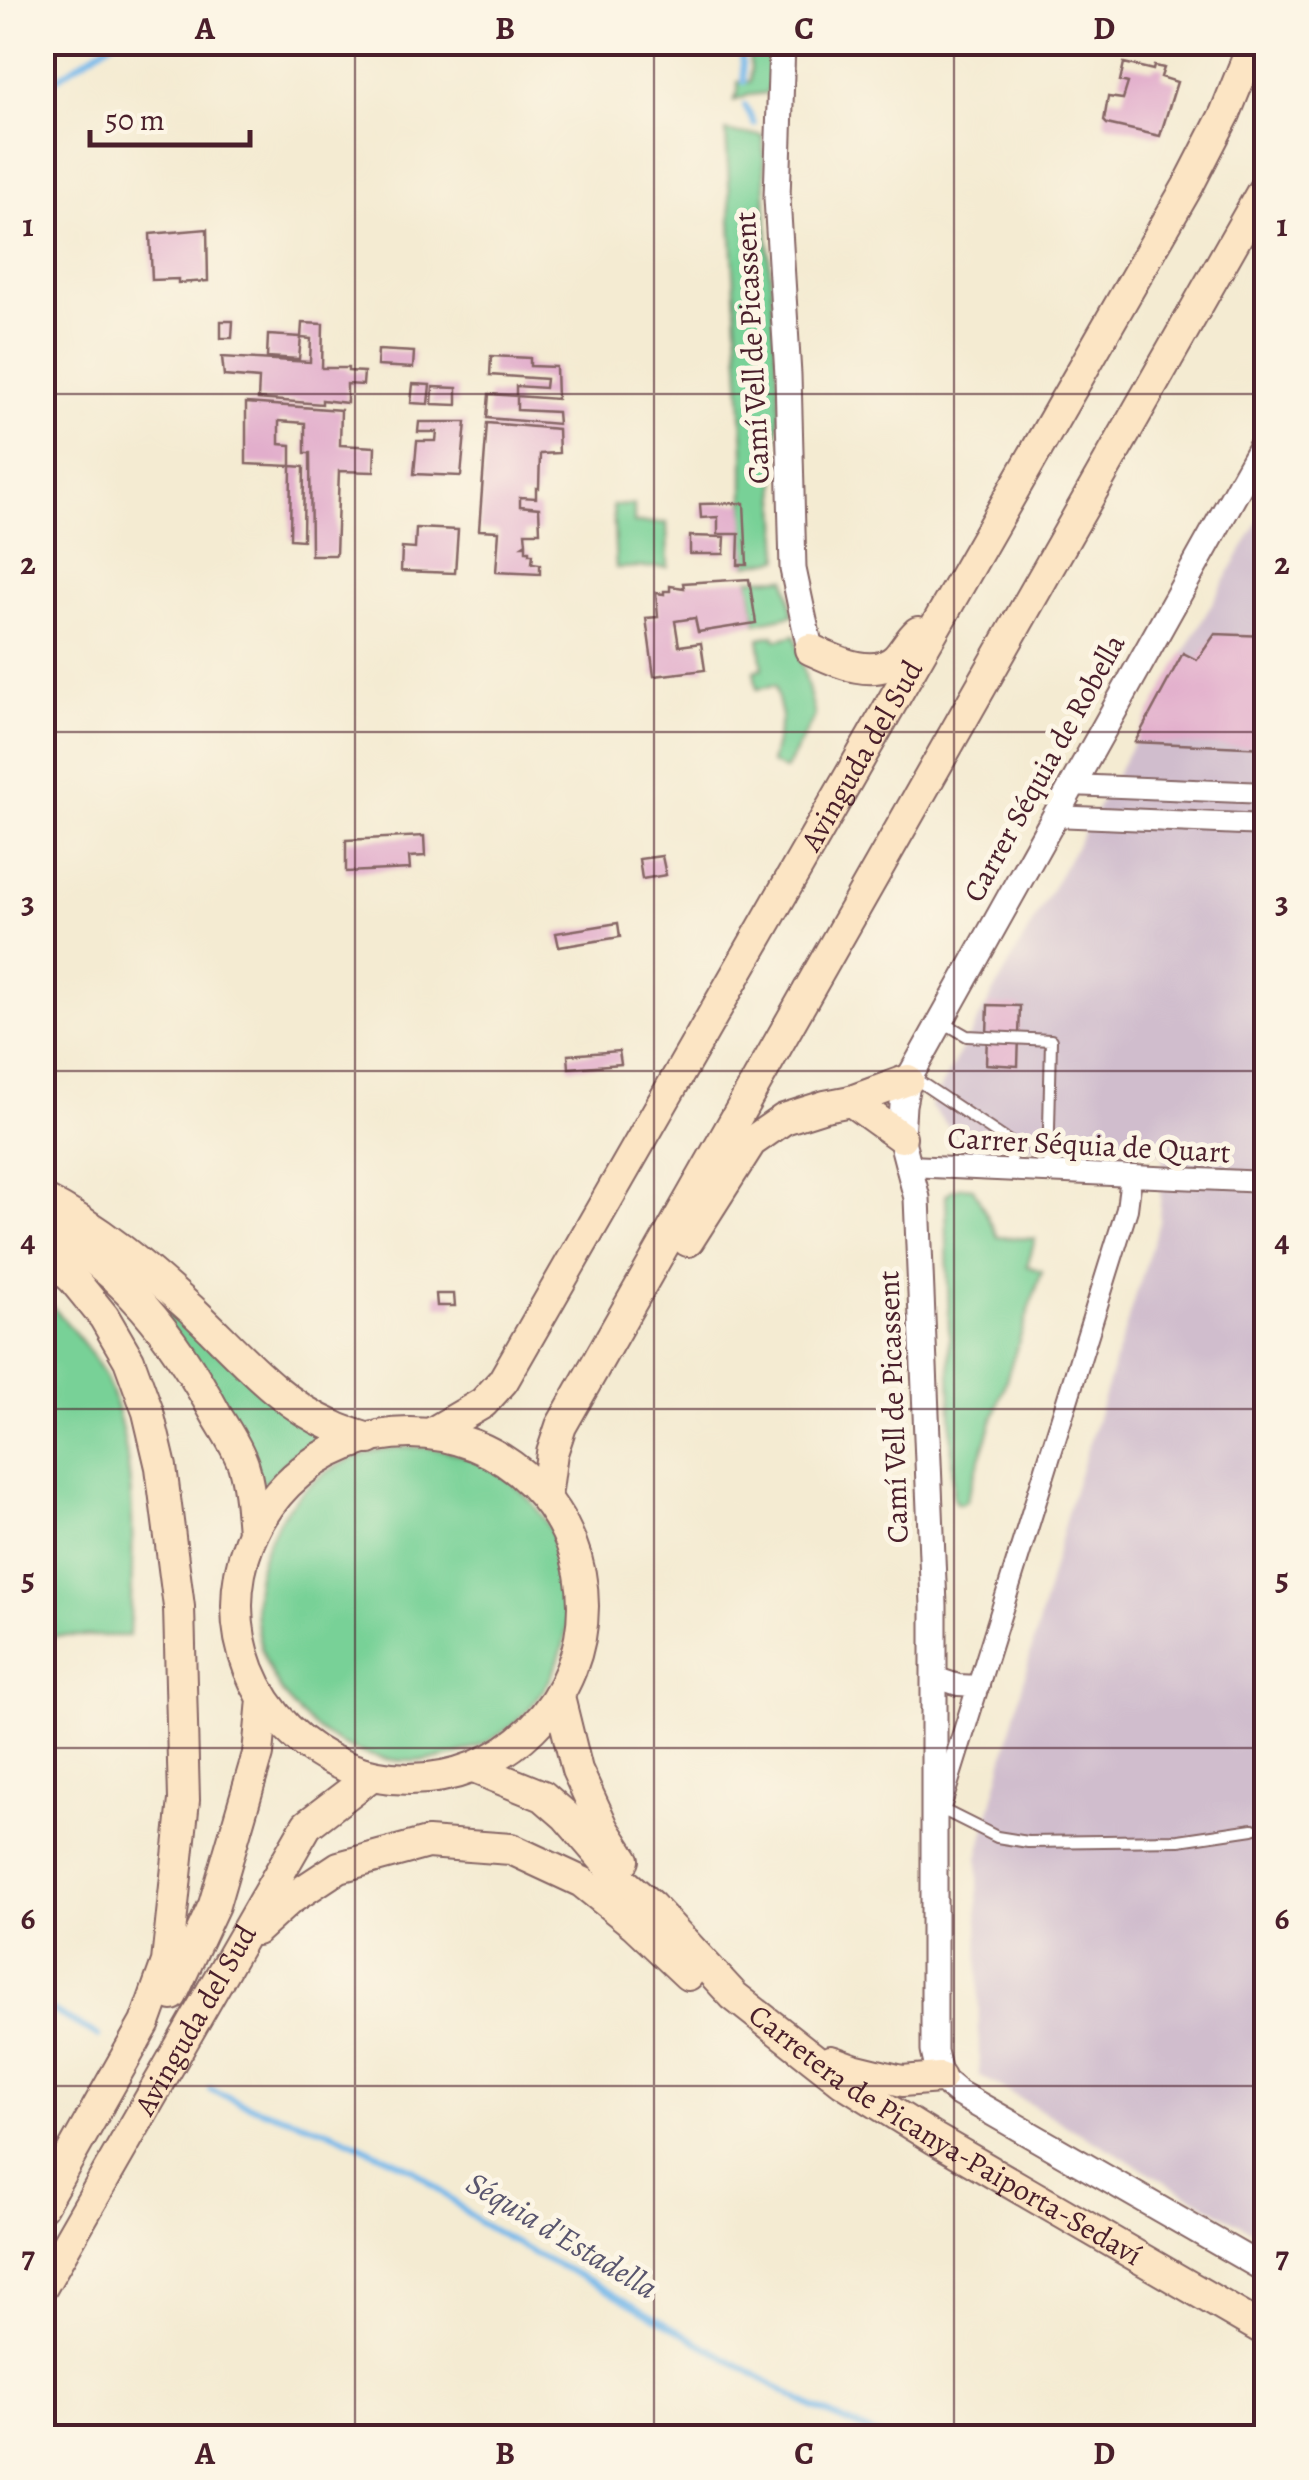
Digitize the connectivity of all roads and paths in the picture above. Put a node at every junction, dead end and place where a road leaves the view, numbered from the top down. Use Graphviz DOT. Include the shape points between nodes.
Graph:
graph roads {
  1 [pos="782,42"];
  2 [pos="1254,42"];
  3 [pos="1266,185"];
  4 [pos="1266,438"];
  5 [pos="1256,481"];
  6 [pos="944,611"];
  7 [pos="810,648"];
  8 [pos="1071,786"];
  9 [pos="1266,793"];
  10 [pos="1054,816"];
  11 [pos="1266,826"];
  12 [pos="941,1021"];
  13 [pos="910,1078"];
  14 [pos="851,1101"];
  15 [pos="905,1152"];
  16 [pos="1011,1172"];
  17 [pos="1048,1173"];
  18 [pos="1131,1177"];
  19 [pos="1266,1182"];
  20 [pos="42,1200"];
  21 [pos="42,1224"];
  22 [pos="42,1250"];
  23 [pos="601,1354"];
  24 [pos="430,1434"];
  25 [pos="369,1439"];
  26 [pos="546,1498"];
  27 [pos="253,1532"];
  28 [pos="934,1677"];
  29 [pos="978,1686"];
  30 [pos="559,1697"];
  31 [pos="263,1699"];
  32 [pos="474,1768"];
  33 [pos="371,1776"];
  34 [pos="937,1818"];
  35 [pos="1253,1828"];
  36 [pos="651,1906"];
  37 [pos="234,1948"];
  38 [pos="734,1996"];
  39 [pos="802,2050"];
  40 [pos="940,2078"];
  41 [pos="42,2206"];
  42 [pos="42,2221"];
  43 [pos="1266,2270"];
  44 [pos="42,2286"];
  45 [pos="1266,2331"];
  1 -- 7 [label="street, Camí Vell de Picassent" via="777,198 793,569"];
  2 -- 6 [label="main road, Avinguda del Sud" via="1189,184"];
  3 -- 23 [label="main road"];
  4 -- 5 [label="street, Carrer Séquia de Robella"];
  5 -- 8 [label="street, Carrer Séquia de Robella"];
  6 -- 7 [label="main road" via="884,666 840,663"];
  6 -- 24 [label="main road, Avinguda del Sud" via="503,1381 482,1403"];
  8 -- 9 [label="street"];
  8 -- 10 [label="street, Carrer Séquia de Robella"];
  10 -- 11 [label="street"];
  10 -- 12 [label="street, Carrer Séquia de Robella"];
  12 -- 13 [label="street, Carrer Séquia de Robella"];
  12 -- 17 [label="lane" via="967,1036 1051,1040"];
  13 -- 14 [label="main road"];
  13 -- 15 [label="street, Carrer Séquia de Robella"];
  13 -- 16 [label="lane" via="1011,1143"];
  14 -- 15 [label="main road"];
  14 -- 23 [label="main road" via="784,1118 751,1142 650,1301"];
  15 -- 16 [label="street, Carrer Séquia de Quart"];
  15 -- 28 [label="street, Camí Vell de Picassent" via="918,1198"];
  16 -- 17 [label="street, Carrer Séquia de Quart"];
  17 -- 18 [label="street, Carrer Séquia de Quart"];
  18 -- 19 [label="street, Carrer Séquia de Quart"];
  18 -- 29 [label="street, Camí Vell de Picassent" via="1127,1208"];
  20 -- 25 [label="main road" via="129,1254 280,1394 331,1426"];
  21 -- 27 [label="main road" via="120,1282 172,1339 242,1461"];
  22 -- 41 [label="main road" via="104,1318 148,1412 179,1607 184,1800 162,1978 145,2023"];
  23 -- 26 [label="main road" via="560,1426"];
  24 -- 25 [label="main road"];
  24 -- 26 [label="main road" via="474,1445 513,1466"];
  25 -- 27 [label="main road" via="314,1462 279,1493"];
  26 -- 30 [label="main road" via="573,1544 584,1595 580,1648"];
  27 -- 31 [label="main road" via="237,1588 241,1645"];
  28 -- 29 [label="street"];
  28 -- 34 [label="street, Camí Vell de Picassent"];
  29 -- 34 [label="street, Camí Vell de Picassent"];
  30 -- 32 [label="main road" via="522,1739"];
  30 -- 36 [label="main road, Carretera de Picanya-Paiporta-Sedaví" via="584,1785"];
  31 -- 33 [label="main road" via="292,1734 328,1760"];
  31 -- 42 [label="main road, Avinguda del Sud" via="258,1754 214,1905 155,2030"];
  32 -- 33 [label="main road" via="423,1780"];
  32 -- 36 [label="main road, Carretera de Picanya-Paiporta-Sedaví" via="543,1796"];
  33 -- 37 [label="main road, Avinguda del Sud" via="306,1825"];
  34 -- 35 [label="lane" via="1028,1842 1180,1840"];
  34 -- 40 [label="street, Camí Vell de Picassent" via="934,2051"];
  36 -- 38 [label="main road, Carretera de Picanya-Paiporta-Sedaví"];
  37 -- 38 [label="main road" via="339,1868 428,1843 511,1850 582,1882 690,1976"];
  37 -- 44 [label="main road, Avinguda del Sud"];
  38 -- 39 [label="main road, Carretera de Picanya-Paiporta-Sedaví"];
  39 -- 40 [label="main road" via="902,2081"];
  39 -- 45 [label="main road, Carretera de Picanya-Paiporta-Sedaví" via="935,2140"];
  40 -- 43 [label="street"];
}
